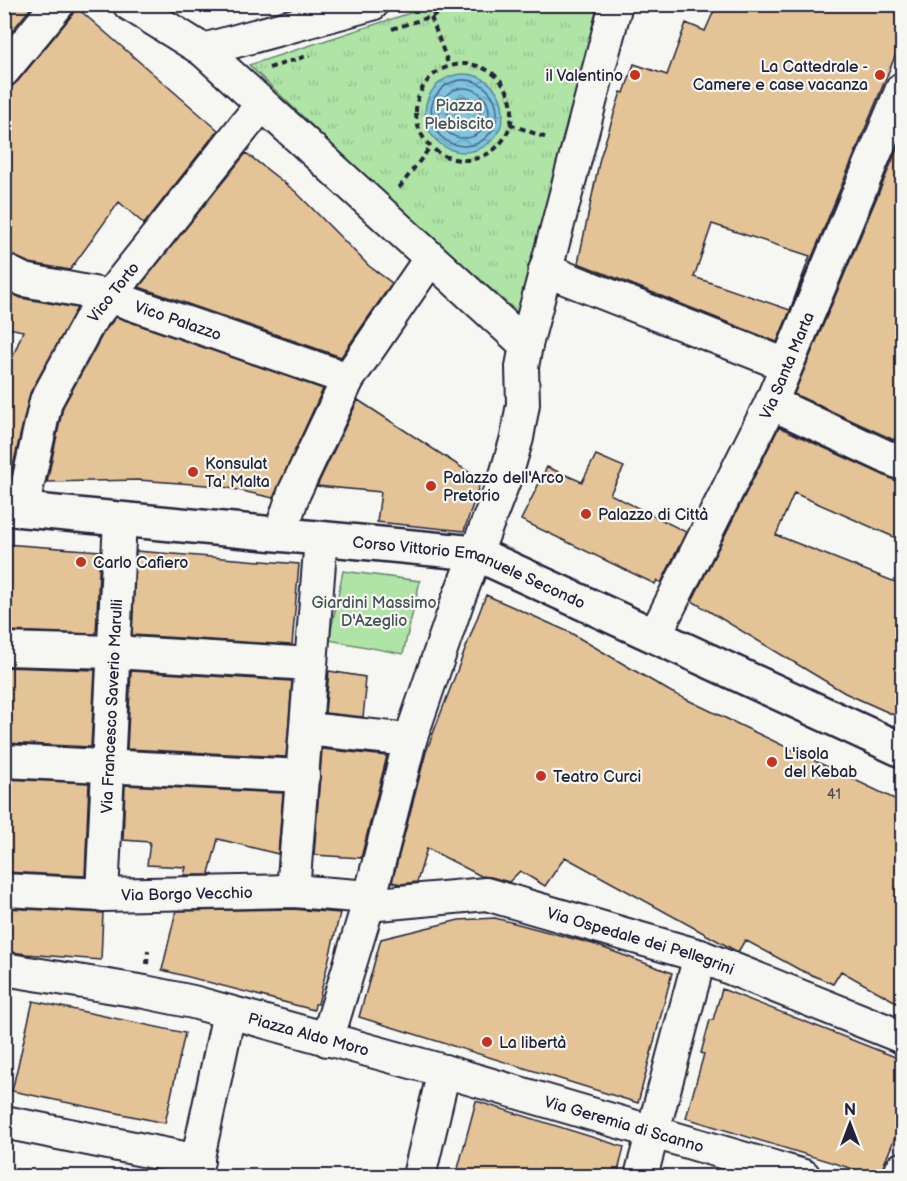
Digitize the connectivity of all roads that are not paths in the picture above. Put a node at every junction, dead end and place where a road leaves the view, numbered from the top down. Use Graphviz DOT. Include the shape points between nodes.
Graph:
graph roads {
  1 [pos="58,4"];
  2 [pos="129,4"];
  3 [pos="615,4"];
  4 [pos="380,18"];
  5 [pos="203,50"];
  6 [pos="4,70"];
  7 [pos="903,89"];
  8 [pos="269,91"];
  9 [pos="430,259"];
  10 [pos="4,270"];
  11 [pos="545,270"];
  12 [pos="109,296"];
  13 [pos="525,345"];
  14 [pos="786,365"];
  15 [pos="348,379"];
  16 [pos="771,403"];
  17 [pos="900,457"];
  18 [pos="13,509"];
  19 [pos="120,519"];
  20 [pos="280,534"];
  21 [pos="321,538"];
  22 [pos="475,553"];
  23 [pos="655,635"];
  24 [pos="4,649"];
  25 [pos="113,652"];
  26 [pos="311,664"];
  27 [pos="307,729"];
  28 [pos="410,740"];
  29 [pos="903,750"];
  30 [pos="4,761"];
  31 [pos="106,765"];
  32 [pos="303,776"];
  33 [pos="4,890"];
  34 [pos="293,891"];
  35 [pos="102,895"];
  36 [pos="369,901"];
  37 [pos="700,956"];
  38 [pos="6,975"];
  39 [pos="229,1013"];
  40 [pos="903,1037"];
  41 [pos="327,1040"];
  42 [pos="444,1071"];
  43 [pos="4,1122"];
  44 [pos="653,1133"];
  45 [pos="903,1168"];
  46 [pos="196,1169"];
  47 [pos="419,1176"];
  48 [pos="642,1176"];
  49 [pos="804,1176"];
  50 [pos="899,1176"];
  1 -- 6 [label="street"];
  2 -- 5 [label="street"];
  3 -- 11 [label="street"];
  4 -- 5 [label="street"];
  5 -- 8 [label="street"];
  7 -- 14 [label="street, Via Santa Marta"];
  8 -- 9 [label="street"];
  8 -- 12 [label="street, Vico Torto"];
  9 -- 13 [label="street"];
  9 -- 15 [label="street"];
  10 -- 12 [label="street, Vico Palazzo" via="24,280"];
  11 -- 13 [label="street"];
  11 -- 14 [label="street"];
  12 -- 15 [label="street, Vico Palazzo"];
  12 -- 18 [label="street, Vico Torto" via="89,322 46,401"];
  13 -- 22 [label="street" via="523,404 517,438"];
  14 -- 16 [label="street, Via Santa Marta"];
  15 -- 20 [label="street" via="294,493"];
  16 -- 17 [label="street"];
  16 -- 23 [label="street, Via Santa Marta"];
  18 -- 19 [label="street, Corso Vittorio Emanuele Secondo"];
  19 -- 20 [label="street, Corso Vittorio Emanuele Secondo"];
  19 -- 25 [label="street, Via Francesco Saverio Marulli"];
  20 -- 21 [label="street, Corso Vittorio Emanuele Secondo"];
  21 -- 22 [label="street, Corso Vittorio Emanuele Secondo"];
  21 -- 26 [label="street"];
  22 -- 23 [label="street, Corso Vittorio Emanuele Secondo"];
  22 -- 28 [label="street"];
  23 -- 29 [label="street, Corso Vittorio Emanuele Secondo"];
  24 -- 25 [label="street"];
  25 -- 26 [label="street"];
  25 -- 31 [label="street, Via Francesco Saverio Marulli"];
  26 -- 27 [label="street"];
  27 -- 28 [label="street"];
  27 -- 32 [label="street"];
  28 -- 36 [label="street"];
  30 -- 31 [label="street"];
  31 -- 32 [label="street"];
  31 -- 35 [label="street, Via Francesco Saverio Marulli"];
  32 -- 34 [label="street"];
  33 -- 35 [label="street, Via Borgo Vecchio"];
  34 -- 35 [label="street, Via Borgo Vecchio"];
  34 -- 36 [label="street, Via Borgo Vecchio"];
  36 -- 37 [label="street, Via Ospedale dei Pellegrini" via="486,894"];
  36 -- 41 [label="street"];
  37 -- 40 [label="street, Via Ospedale dei Pellegrini"];
  37 -- 44 [label="street"];
  38 -- 39 [label="street" via="145,992"];
  39 -- 41 [label="street, Piazza Aldo Moro"];
  39 -- 46 [label="street, Piazza Aldo Moro"];
  41 -- 42 [label="street, Piazza Aldo Moro"];
  42 -- 44 [label="street, Via Geremia di Scanno"];
  42 -- 47 [label="street"];
  43 -- 46 [label="street"];
  44 -- 48 [label="street"];
  44 -- 49 [label="street, Via Geremia di Scanno"];
  45 -- 50 [label="street"];
}
